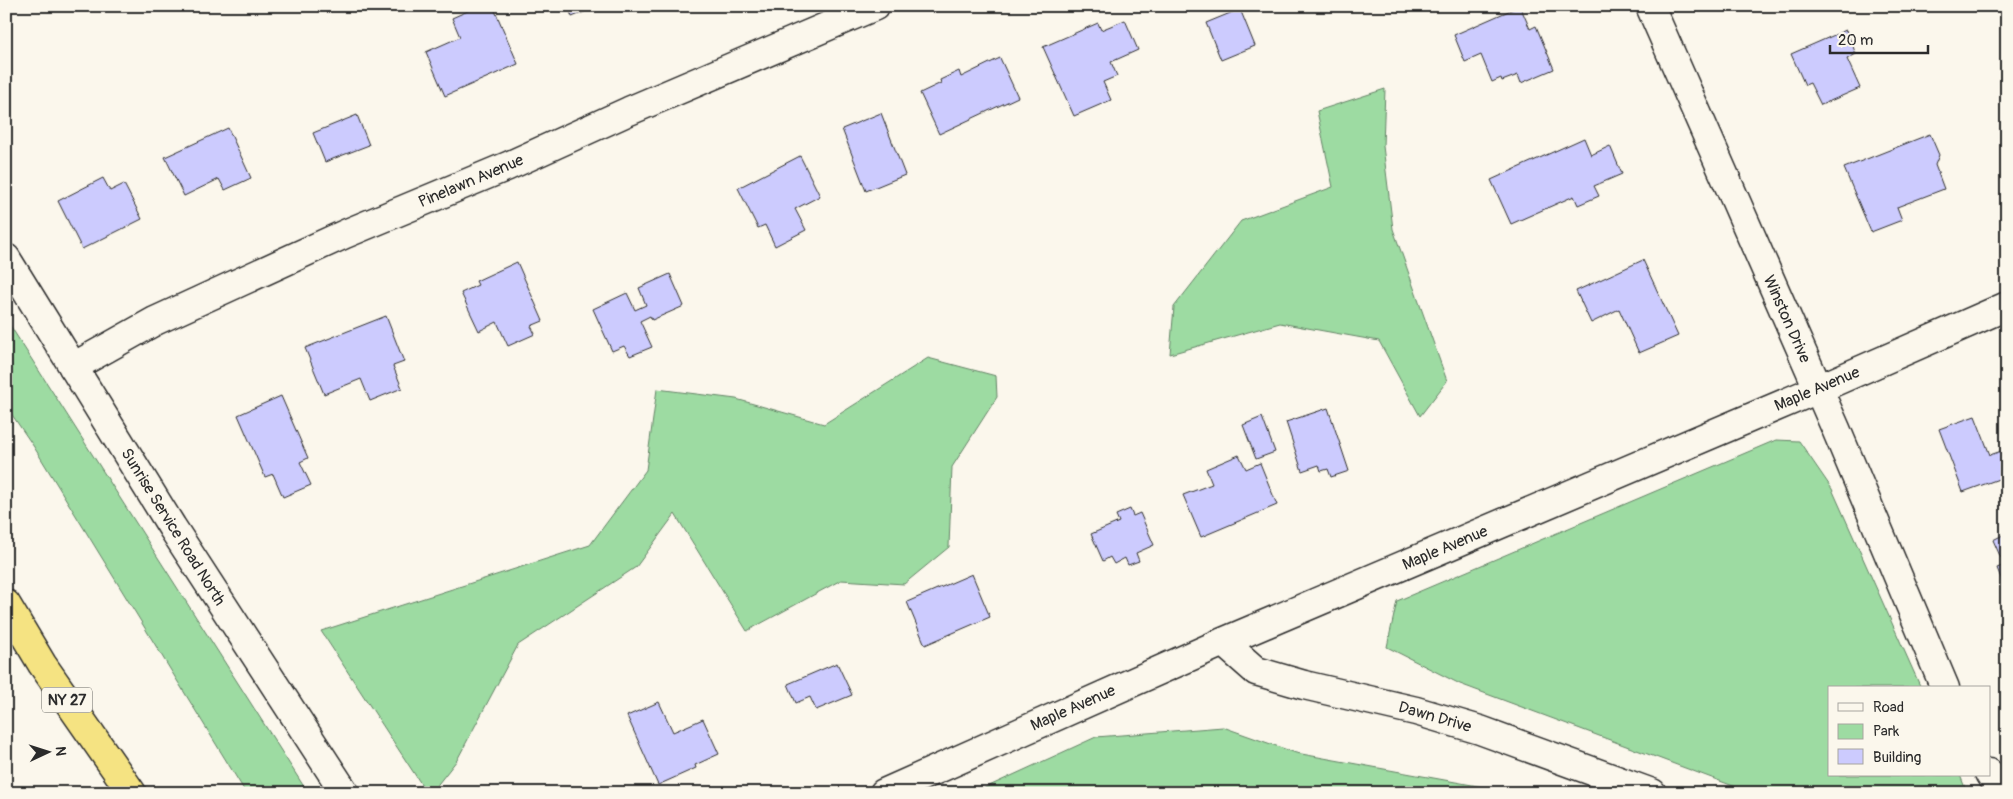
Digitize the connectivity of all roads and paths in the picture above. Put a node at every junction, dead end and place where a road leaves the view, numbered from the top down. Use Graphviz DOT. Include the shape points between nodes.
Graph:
graph roads {
  1 [pos="875,6"];
  2 [pos="1650,6"];
  3 [pos="6,258"];
  4 [pos="2007,306"];
  5 [pos="73,367"];
  6 [pos="1818,389"];
  7 [pos="6,604"];
  8 [pos="1223,642"];
  9 [pos="1944,686"];
  10 [pos="1990,775"];
  11 [pos="132,793"];
  12 [pos="345,793"];
  13 [pos="884,793"];
  14 [pos="1652,793"];
  15 [pos="2001,793"];
  1 -- 5 [label="street, Pinelawn Avenue" via="345,234 155,321"];
  2 -- 6 [label="street, Winston Drive"];
  3 -- 5 [label="street, Sunrise Service Road North"];
  4 -- 6 [label="street, Maple Avenue"];
  5 -- 12 [label="street, Sunrise Service Road North" via="172,527"];
  6 -- 8 [label="street, Maple Avenue"];
  6 -- 9 [label="street, Winston Drive"];
  7 -- 11 [label="highway, NY 27" via="42,664"];
  8 -- 13 [label="street, Maple Avenue"];
  8 -- 14 [label="street, Dawn Drive" via="1256,672 1480,730"];
  10 -- 15 [label="street"];
}
